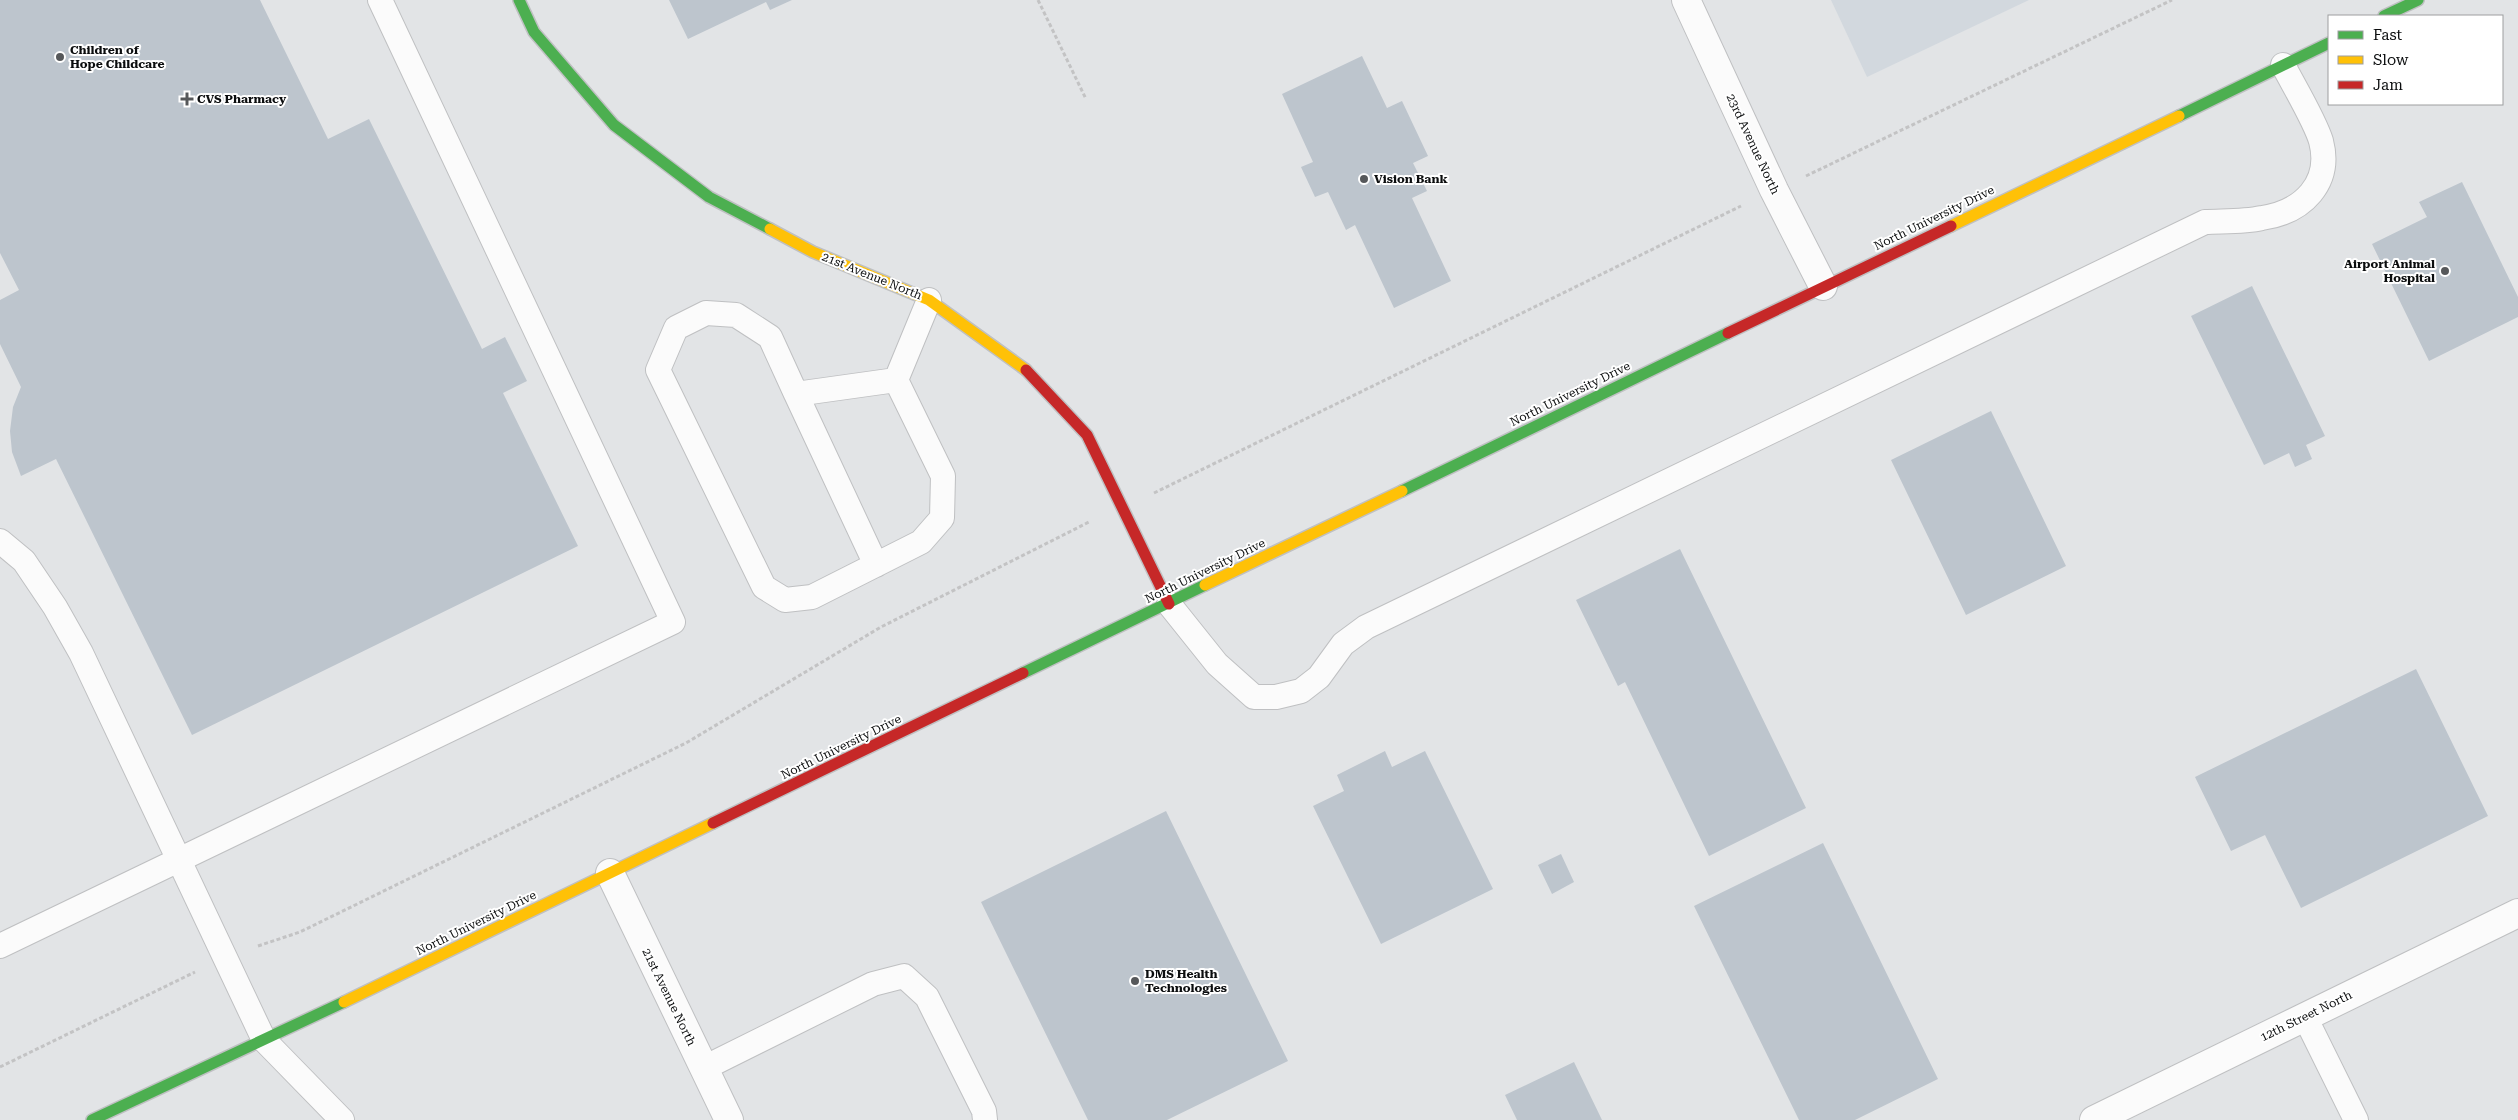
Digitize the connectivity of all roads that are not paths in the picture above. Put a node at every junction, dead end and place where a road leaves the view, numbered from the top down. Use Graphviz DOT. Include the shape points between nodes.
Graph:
graph roads {
  1 [pos="380,0"];
  2 [pos="519,0"];
  3 [pos="1686,0"];
  4 [pos="2418,0"];
  5 [pos="2386,15"];
  6 [pos="2328,44"];
  7 [pos="2283,66"];
  8 [pos="1823,286"];
  9 [pos="929,300"];
  10 [pos="896,380"];
  11 [pos="796,394"];
  12 [pos="0,541"];
  13 [pos="876,565"];
  14 [pos="1169,604"];
  15 [pos="179,860"];
  16 [pos="610,873"];
  17 [pos="2518,913"];
  18 [pos="0,946"];
  19 [pos="2305,1017"];
  20 [pos="264,1040"];
  21 [pos="704,1068"];
  22 [pos="92,1120"];
  23 [pos="342,1120"];
  24 [pos="729,1120"];
  25 [pos="985,1120"];
  26 [pos="2094,1120"];
  27 [pos="2356,1120"];
  1 -- 15 [label="lane" via="673,622"];
  2 -- 9 [label="main road, 21st Avenue North" via="534,32 614,125 709,197 813,252"];
  3 -- 8 [label="street, 23rd Avenue North" via="1774,190"];
  4 -- 5 [label="main road"];
  6 -- 7 [label="main road, North University Drive"];
  7 -- 8 [label="main road, North University Drive"];
  7 -- 14 [label="lane" via="2320,140 2324,164 2320,180 2309,197 2288,210 2264,218 2205,222 1366,627 1343,644 1319,677 1301,691 1276,697 1254,697 1217,664"];
  8 -- 14 [label="main road, North University Drive"];
  9 -- 10 [label="lane"];
  9 -- 14 [label="main road, 21st Avenue North" via="1032,374 1086,435"];
  10 -- 11 [label="lane"];
  10 -- 13 [label="lane" via="943,476 942,518 921,542"];
  11 -- 13 [label="lane"];
  11 -- 13 [label="lane" via="770,337 736,315 706,313 676,328 658,370 764,587 785,600 812,597"];
  12 -- 15 [label="lane" via="24,561 81,653"];
  14 -- 16 [label="main road, North University Drive"];
  15 -- 18 [label="lane"];
  15 -- 20 [label="lane"];
  16 -- 20 [label="main road, North University Drive"];
  16 -- 21 [label="street, 21st Avenue North"];
  17 -- 19 [label="street, 12th Street North"];
  19 -- 26 [label="street, 12th Street North"];
  19 -- 27 [label="lane"];
  20 -- 22 [label="main road, North University Drive"];
  20 -- 23 [label="lane"];
  21 -- 24 [label="street, 21st Avenue North"];
  21 -- 25 [label="lane" via="873,984 904,976 927,997 984,1111"];
}
